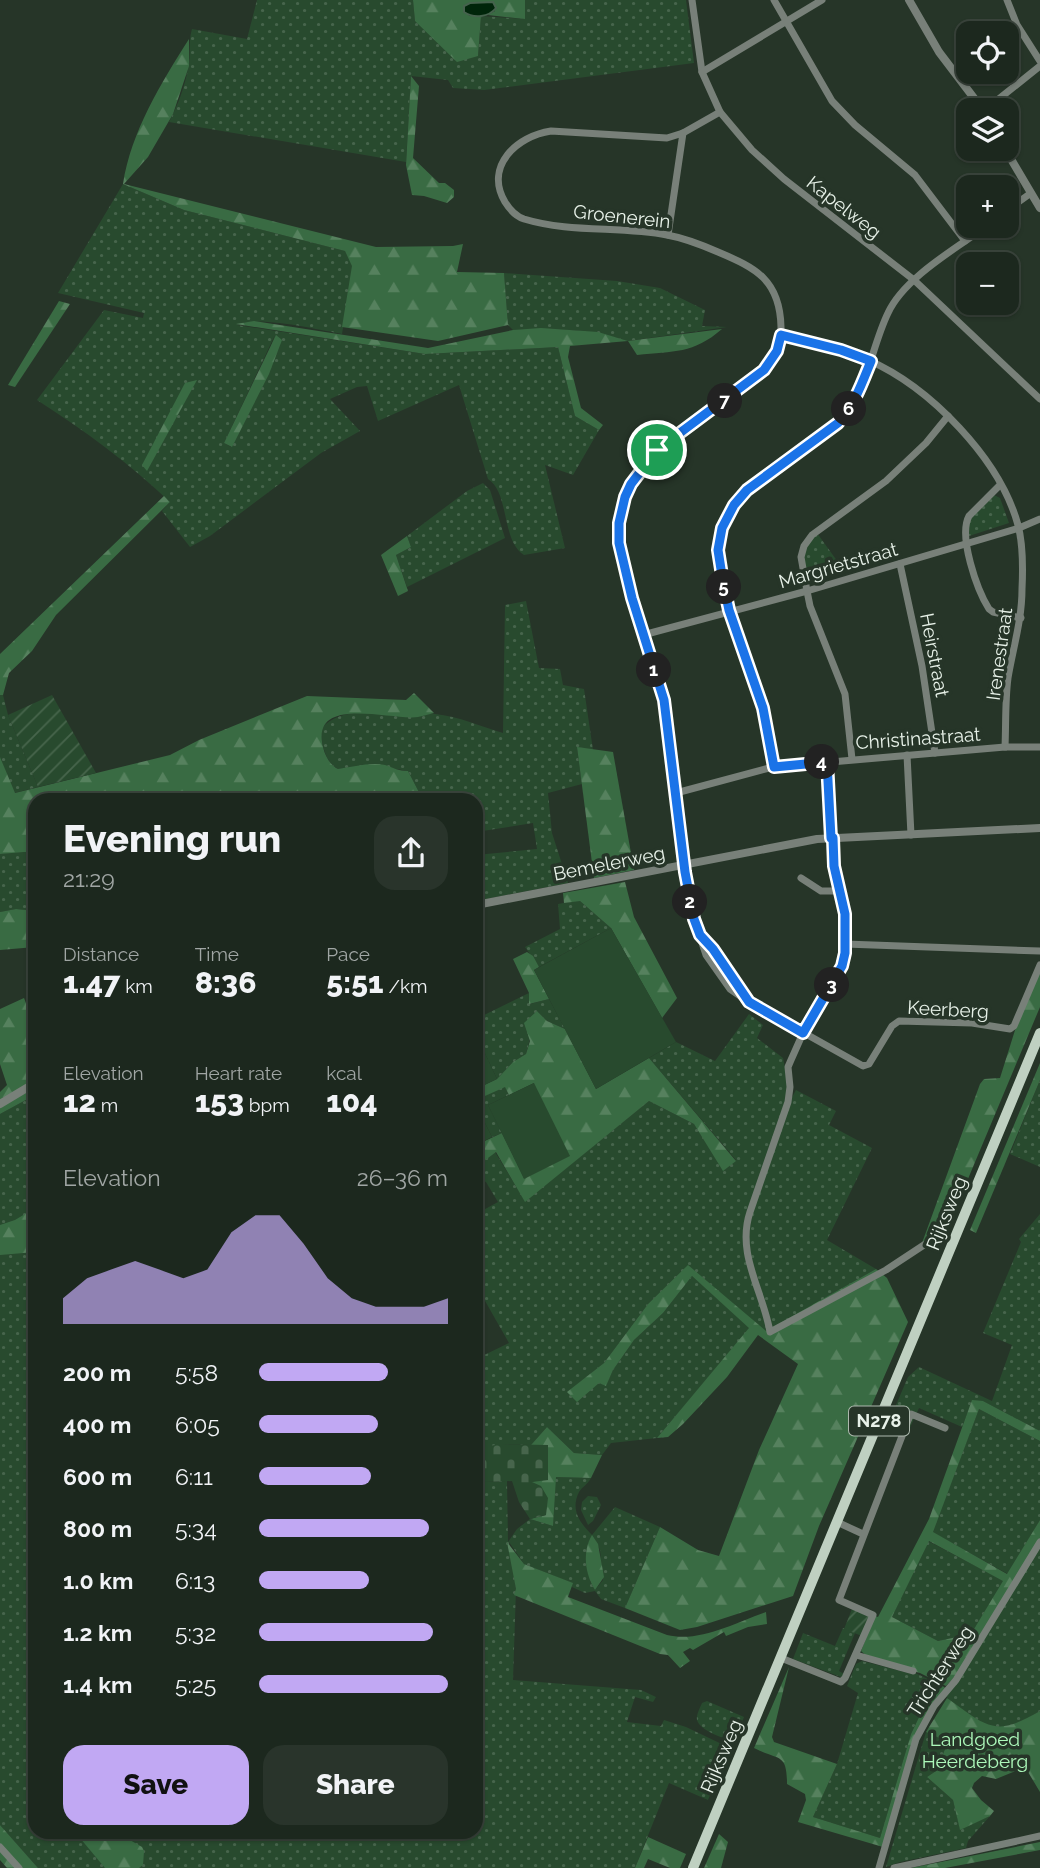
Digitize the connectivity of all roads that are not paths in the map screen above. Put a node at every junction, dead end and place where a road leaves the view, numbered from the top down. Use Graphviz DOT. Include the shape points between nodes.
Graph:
graph roads {
  1 [pos="692,0"];
  2 [pos="774,0"];
  3 [pos="822,0"];
  4 [pos="1007,0"];
  5 [pos="912,1"];
  6 [pos="786,22"];
  7 [pos="1040,64"];
  8 [pos="702,72"];
  9 [pos="975,98"];
  10 [pos="999,98"];
  11 [pos="720,112"];
  12 [pos="683,133"];
  13 [pos="1012,161"];
  14 [pos="1031,193"];
  15 [pos="1019,202"];
  16 [pos="1040,208"];
  17 [pos="668,235"];
  18 [pos="969,238"];
  19 [pos="965,241"];
  20 [pos="914,280"];
  21 [pos="781,335"];
  22 [pos="871,361"];
  23 [pos="1040,399"];
  24 [pos="948,416"];
  25 [pos="1000,485"];
  26 [pos="1040,520"];
  27 [pos="1019,528"];
  28 [pos="965,544"];
  29 [pos="900,564"];
  30 [pos="807,591"];
  31 [pos="729,610"];
  32 [pos="1021,618"];
  33 [pos="643,635"];
  34 [pos="1005,747"];
  35 [pos="1040,747"];
  36 [pos="935,753"];
  37 [pos="907,755"];
  38 [pos="852,759"];
  39 [pos="827,762"];
  40 [pos="774,767"];
  41 [pos="677,793"];
  42 [pos="1040,828"];
  43 [pos="911,835"];
  44 [pos="832,838"];
  45 [pos="684,864"];
  46 [pos="801,878"];
  47 [pos="840,891"];
  48 [pos="483,904"];
  49 [pos="845,944"];
  50 [pos="1040,951"];
  51 [pos="1040,965"];
  52 [pos="803,1033"];
  53 [pos="1040,1033"];
  54 [pos="28,1087"];
  55 [pos="0,1104"];
  56 [pos="954,1240"];
  57 [pos="885,1407"];
  58 [pos="909,1418"];
  59 [pos="945,1428"];
  60 [pos="837,1522"];
  61 [pos="863,1534"];
  62 [pos="1040,1542"];
  63 [pos="856,1655"];
  64 [pos="781,1658"];
  65 [pos="913,1671"];
  66 [pos="1040,1836"];
  67 [pos="0,1847"];
  68 [pos="19,1868"];
  69 [pos="693,1868"];
  70 [pos="879,1868"];
  71 [pos="894,1868"];
  1 -- 8 [label="street, Kapelweg"];
  2 -- 6 [label="street"];
  3 -- 6 [label="street"];
  4 -- 7 [label="street"];
  5 -- 9 [label="street" via="939,52"];
  6 -- 8 [label="street"];
  6 -- 19 [label="street" via="832,101 915,175"];
  7 -- 10 [label="street"];
  8 -- 11 [label="street, Kapelweg"];
  11 -- 12 [label="street, Groenerein"];
  11 -- 20 [label="street, Kapelweg" via="784,180"];
  12 -- 17 [label="street"];
  12 -- 17 [label="street, Groenerein" via="667,138 551,131 533,134 513,148 499,172 503,198 521,219"];
  13 -- 14 [label="street"];
  14 -- 15 [label="street"];
  14 -- 16 [label="street"];
  17 -- 21 [label="street, Groenerein" via="758,272 779,302"];
  18 -- 19 [label="street"];
  19 -- 20 [label="street"];
  20 -- 22 [label="street" via="888,312"];
  20 -- 23 [label="street, Kapelweg"];
  21 -- 22 [label="street, Irenestraat"];
  21 -- 33 [label="street, Groenerein" via="764,370 657,450 631,484 621,512 619,543"];
  22 -- 24 [label="street, Irenestraat" via="917,389"];
  22 -- 31 [label="street" via="845,415 747,490 726,516 718,550"];
  24 -- 25 [label="street, Irenestraat"];
  24 -- 30 [label="street" via="887,481 812,535 801,557"];
  25 -- 27 [label="street, Irenestraat"];
  25 -- 28 [label="street" via="966,521"];
  26 -- 27 [label="street, Margrietstraat"];
  27 -- 28 [label="street, Margrietstraat"];
  27 -- 32 [label="street, Irenestraat"];
  28 -- 29 [label="street, Margrietstraat"];
  28 -- 32 [label="street" via="989,609"];
  29 -- 30 [label="street, Margrietstraat"];
  29 -- 36 [label="street, Heirstraat"];
  30 -- 31 [label="street, Margrietstraat"];
  30 -- 38 [label="street" via="845,694"];
  31 -- 33 [label="street, Margrietstraat"];
  31 -- 40 [label="street" via="763,708"];
  32 -- 34 [label="street, Irenestraat" via="1008,679"];
  33 -- 41 [label="street, Groenerein" via="664,700"];
  34 -- 35 [label="street, Christinastraat"];
  34 -- 36 [label="street, Christinastraat"];
  36 -- 37 [label="street, Christinastraat"];
  37 -- 38 [label="street, Christinastraat"];
  37 -- 43 [label="street"];
  38 -- 39 [label="street, Christinastraat"];
  39 -- 40 [label="street, Christinastraat"];
  39 -- 44 [label="street"];
  40 -- 41 [label="street, Christinastraat"];
  41 -- 45 [label="street, Groenerein"];
  42 -- 43 [label="street, Bemelerweg"];
  43 -- 44 [label="street, Bemelerweg"];
  44 -- 45 [label="street, Bemelerweg"];
  44 -- 47 [label="street"];
  45 -- 48 [label="street, Bemelerweg"];
  45 -- 52 [label="street, Groenerein" via="700,935 749,1002"];
  46 -- 47 [label="street" via="821,891"];
  47 -- 49 [label="street"];
  49 -- 50 [label="street"];
  49 -- 52 [label="street" via="842,966"];
  51 -- 52 [label="street, Keerberg" via="1010,1029 899,1021 866,1066"];
  52 -- 56 [label="street" via="788,1067 788,1102 746,1231 748,1258 770,1332 886,1270 933,1239"];
  53 -- 56 [label="main road, Rijksweg / N278"];
  54 -- 55 [label="street"];
  56 -- 57 [label="main road, Rijksweg / N278"];
  57 -- 58 [label="street"];
  57 -- 60 [label="main road, Rijksweg / N278"];
  58 -- 59 [label="street" via="911,1414"];
  58 -- 61 [label="street"];
  60 -- 61 [label="street"];
  60 -- 64 [label="main road, Rijksweg / N278"];
  61 -- 63 [label="street" via="839,1600 873,1615"];
  62 -- 70 [label="street, Trichterweg" via="916,1740"];
  63 -- 64 [label="street" via="840,1682"];
  63 -- 65 [label="street"];
  64 -- 69 [label="main road, Rijksweg / N278"];
  66 -- 71 [label="street"];
  67 -- 68 [label="street"];
}
